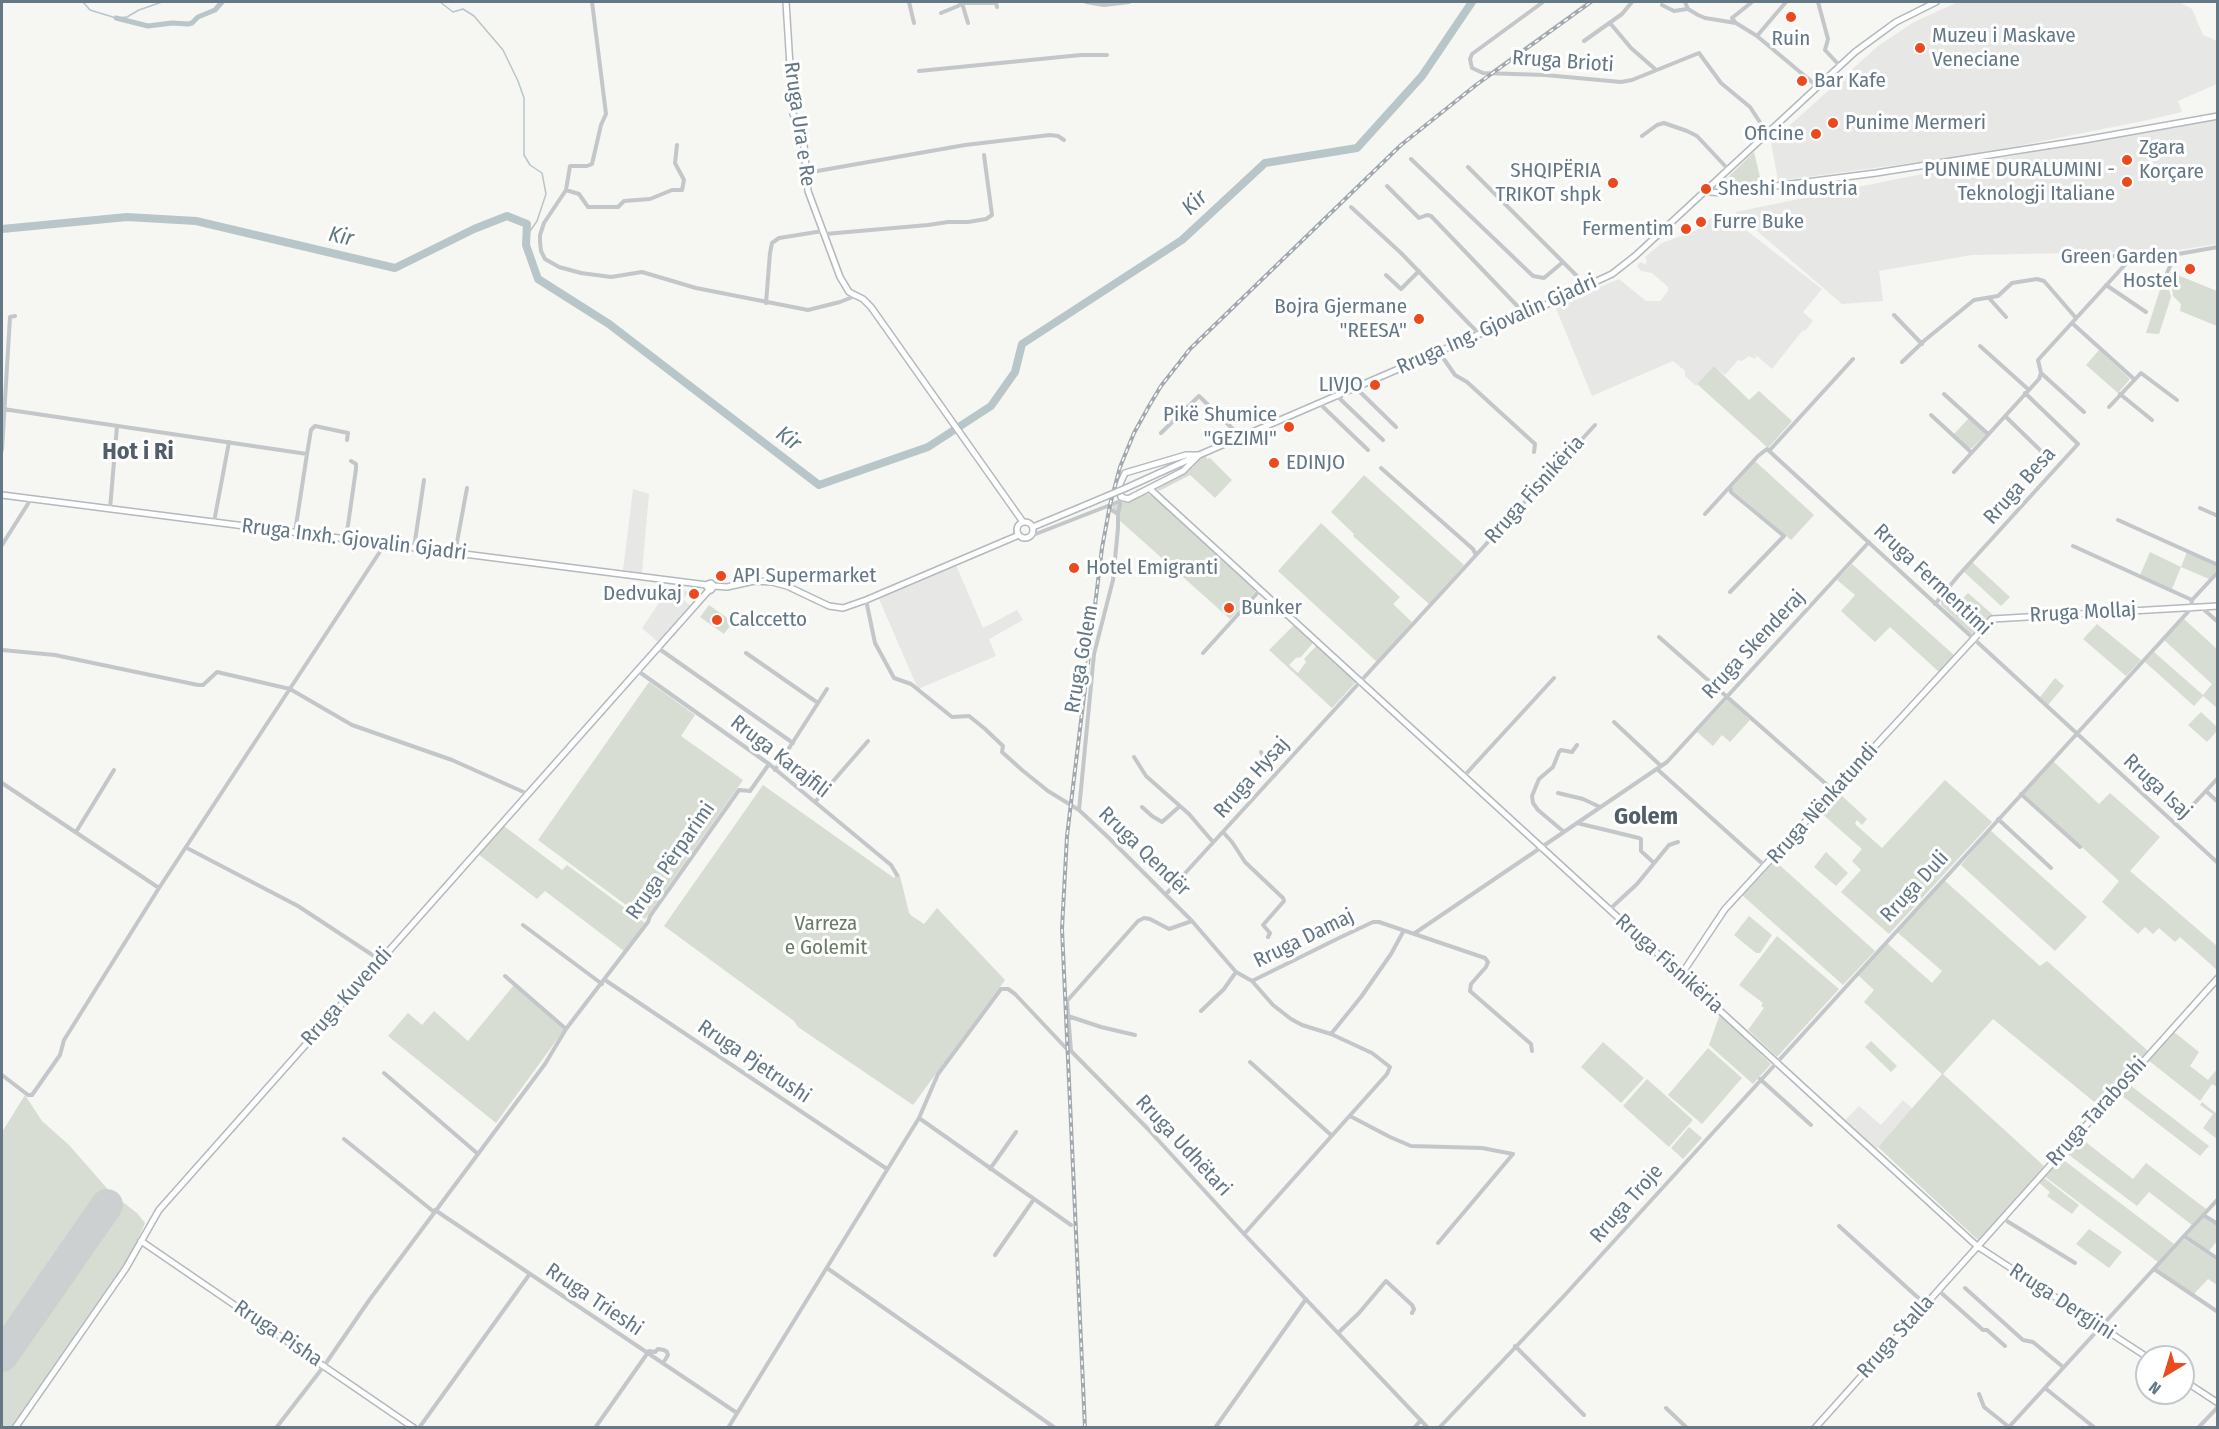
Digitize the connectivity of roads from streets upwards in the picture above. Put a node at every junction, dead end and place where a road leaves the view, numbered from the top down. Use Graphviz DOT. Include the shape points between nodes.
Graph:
graph roads {
  1 [pos="592,2"];
  2 [pos="786,2"];
  3 [pos="909,2"];
  4 [pos="963,2"];
  5 [pos="1086,2"];
  6 [pos="1129,2"];
  7 [pos="1543,2"];
  8 [pos="1590,2"];
  9 [pos="1632,2"];
  10 [pos="1684,2"];
  11 [pos="1752,2"];
  12 [pos="1786,2"];
  13 [pos="1818,2"];
  14 [pos="1936,2"];
  15 [pos="1662,5"];
  16 [pos="997,7"];
  17 [pos="1688,9"];
  18 [pos="941,13"];
  19 [pos="914,22"];
  20 [pos="968,23"];
  21 [pos="1610,23"];
  22 [pos="1736,23"];
  23 [pos="1757,36"];
  24 [pos="1584,41"];
  25 [pos="1107,55"];
  26 [pos="1840,66"];
  27 [pos="1656,69"];
  28 [pos="919,71"];
  29 [pos="1493,72"];
  30 [pos="1818,87"];
  31 [pos="2217,116"];
  32 [pos="1767,133"];
  33 [pos="1642,136"];
  34 [pos="1064,140"];
  35 [pos="677,145"];
  36 [pos="984,155"];
  37 [pos="1411,159"];
  38 [pos="1468,167"];
  39 [pos="1726,171"];
  40 [pos="806,173"];
  41 [pos="1387,186"];
  42 [pos="1706,189"];
  43 [pos="566,190"];
  44 [pos="1351,207"];
  45 [pos="824,232"];
  46 [pos="2217,247"];
  47 [pos="2175,254"];
  48 [pos="2076,255"];
  49 [pos="2133,256"];
  50 [pos="1563,262"];
  51 [pos="1419,271"];
  52 [pos="2167,273"];
  53 [pos="1386,275"];
  54 [pos="2106,285"];
  55 [pos="1587,286"];
  56 [pos="855,296"];
  57 [pos="1989,298"];
  58 [pos="766,303"];
  59 [pos="2146,312"];
  60 [pos="1526,314"];
  61 [pos="1894,315"];
  62 [pos="15,316"];
  63 [pos="2006,317"];
  64 [pos="2076,318"];
  65 [pos="2072,323"];
  66 [pos="1479,334"];
  67 [pos="1922,344"];
  68 [pos="1980,346"];
  69 [pos="1439,351"];
  70 [pos="1853,359"];
  71 [pos="1902,362"];
  72 [pos="2041,373"];
  73 [pos="2134,379"];
  74 [pos="1355,388"];
  75 [pos="2027,392"];
  76 [pos="2120,393"];
  77 [pos="1944,394"];
  78 [pos="1336,395"];
  79 [pos="2177,400"];
  80 [pos="1319,403"];
  81 [pos="2109,407"];
  82 [pos="3,408"];
  83 [pos="2084,412"];
  84 [pos="1931,415"];
  85 [pos="2005,416"];
  86 [pos="2152,420"];
  87 [pos="1595,425"];
  88 [pos="117,426"];
  89 [pos="1396,427"];
  90 [pos="1161,433"];
  91 [pos="1988,434"];
  92 [pos="1241,437"];
  93 [pos="347,440"];
  94 [pos="1383,440"];
  95 [pos="229,442"];
  96 [pos="2,450"];
  97 [pos="1368,450"];
  98 [pos="1768,450"];
  99 [pos="2041,451"];
  100 [pos="1534,452"];
  101 [pos="1971,452"];
  102 [pos="307,454"];
  103 [pos="1198,454"];
  104 [pos="351,461"];
  105 [pos="1381,468"];
  106 [pos="1954,472"];
  107 [pos="424,480"];
  108 [pos="1730,487"];
  109 [pos="467,488"];
  110 [pos="1150,489"];
  111 [pos="2,495"];
  112 [pos="31,499"];
  113 [pos="1122,500"];
  114 [pos="1110,505"];
  115 [pos="2200,508"];
  116 [pos="110,509"];
  117 [pos="1118,514"];
  118 [pos="1705,514"];
  119 [pos="2217,516"];
  120 [pos="2118,520"];
  121 [pos="214,522"];
  122 [pos="1023,522"];
  123 [pos="1033,527"];
  124 [pos="295,532"];
  125 [pos="1019,535"];
  126 [pos="1029,537"];
  127 [pos="346,539"];
  128 [pos="1869,542"];
  129 [pos="385,544"];
  130 [pos="2,545"];
  131 [pos="2073,546"];
  132 [pos="414,548"];
  133 [pos="455,553"];
  134 [pos="1476,555"];
  135 [pos="2217,565"];
  136 [pos="2217,572"];
  137 [pos="710,587"];
  138 [pos="1260,590"];
  139 [pos="1730,592"];
  140 [pos="866,600"];
  141 [pos="2192,600"];
  142 [pos="1935,604"];
  143 [pos="2217,606"];
  144 [pos="2201,607"];
  145 [pos="2191,608"];
  146 [pos="2217,622"];
  147 [pos="1659,637"];
  148 [pos="1973,639"];
  149 [pos="658,648"];
  150 [pos="2,650"];
  151 [pos="746,653"];
  152 [pos="1203,653"];
  153 [pos="638,671"];
  154 [pos="1554,678"];
  155 [pos="1360,682"];
  156 [pos="290,689"];
  157 [pos="827,689"];
  158 [pos="1727,696"];
  159 [pos="818,703"];
  160 [pos="1614,722"];
  161 [pos="2077,734"];
  162 [pos="868,741"];
  163 [pos="793,743"];
  164 [pos="1577,745"];
  165 [pos="1261,752"];
  166 [pos="1134,757"];
  167 [pos="768,764"];
  168 [pos="1659,767"];
  169 [pos="114,770"];
  170 [pos="775,770"];
  171 [pos="1275,775"];
  172 [pos="1464,776"];
  173 [pos="2217,778"];
  174 [pos="2,783"];
  175 [pos="1834,791"];
  176 [pos="2206,791"];
  177 [pos="1558,794"];
  178 [pos="2021,794"];
  179 [pos="529,795"];
  180 [pos="815,802"];
  181 [pos="2217,802"];
  182 [pos="1180,806"];
  183 [pos="1142,807"];
  184 [pos="1600,807"];
  185 [pos="1078,810"];
  186 [pos="1998,819"];
  187 [pos="1577,823"];
  188 [pos="2175,824"];
  189 [pos="76,832"];
  190 [pos="1223,832"];
  191 [pos="1564,832"];
  192 [pos="1214,842"];
  193 [pos="1678,842"];
  194 [pos="1542,847"];
  195 [pos="2080,847"];
  196 [pos="187,848"];
  197 [pos="1654,863"];
  198 [pos="2217,863"];
  199 [pos="1765,867"];
  200 [pos="2051,868"];
  201 [pos="897,875"];
  202 [pos="159,888"];
  203 [pos="1167,894"];
  204 [pos="1610,909"];
  205 [pos="1192,921"];
  206 [pos="523,925"];
  207 [pos="1403,932"];
  208 [pos="1415,933"];
  209 [pos="1268,937"];
  210 [pos="380,960"];
  211 [pos="1236,972"];
  212 [pos="1681,975"];
  213 [pos="505,976"];
  214 [pos="2217,978"];
  215 [pos="1252,981"];
  216 [pos="603,982"];
  217 [pos="1201,1011"];
  218 [pos="1068,1016"];
  219 [pos="566,1029"];
  220 [pos="1331,1034"];
  221 [pos="1135,1035"];
  222 [pos="1071,1051"];
  223 [pos="1532,1051"];
  224 [pos="1250,1062"];
  225 [pos="1776,1062"];
  226 [pos="384,1073"];
  227 [pos="2,1075"];
  228 [pos="1760,1079"];
  229 [pos="1350,1116"];
  230 [pos="919,1118"];
  231 [pos="1811,1125"];
  232 [pos="1016,1132"];
  233 [pos="1332,1135"];
  234 [pos="344,1139"];
  235 [pos="478,1154"];
  236 [pos="887,1168"];
  237 [pos="990,1169"];
  238 [pos="1034,1199"];
  239 [pos="2217,1199"];
  240 [pos="435,1211"];
  241 [pos="2203,1215"];
  242 [pos="2002,1218"];
  243 [pos="1071,1224"];
  244 [pos="2217,1224"];
  245 [pos="1839,1226"];
  246 [pos="1244,1234"];
  247 [pos="2184,1236"];
  248 [pos="141,1241"];
  249 [pos="1438,1243"];
  250 [pos="1977,1246"];
  251 [pos="995,1255"];
  252 [pos="2217,1259"];
  253 [pos="2075,1263"];
  254 [pos="827,1268"];
  255 [pos="2154,1269"];
  256 [pos="529,1275"];
  257 [pos="1965,1288"];
  258 [pos="1938,1290"];
  259 [pos="1306,1299"];
  260 [pos="1925,1304"];
  261 [pos="2217,1312"];
  262 [pos="1412,1313"];
  263 [pos="2101,1327"];
  264 [pos="1338,1333"];
  265 [pos="1515,1346"];
  266 [pos="2005,1346"];
  267 [pos="2135,1349"];
  268 [pos="647,1353"];
  269 [pos="664,1360"];
  270 [pos="324,1366"];
  271 [pos="2064,1367"];
  272 [pos="2045,1388"];
  273 [pos="2195,1389"];
  274 [pos="1979,1394"];
  275 [pos="2217,1405"];
  276 [pos="1666,1408"];
  277 [pos="736,1413"];
  278 [pos="1584,1415"];
  279 [pos="1421,1420"];
  280 [pos="2009,1427"];
  281 [pos="15,1428"];
  282 [pos="276,1428"];
  283 [pos="414,1428"];
  284 [pos="419,1428"];
  285 [pos="595,1428"];
  286 [pos="728,1428"];
  287 [pos="1055,1428"];
  288 [pos="1215,1428"];
  289 [pos="1414,1428"];
  290 [pos="1428,1428"];
  291 [pos="1439,1428"];
  292 [pos="1688,1428"];
  293 [pos="1815,1428"];
  294 [pos="2095,1428"];
  295 [pos="2198,1428"];
  1 -- 43 [label="street" via="606,111 592,164 570,166"];
  2 -- 40 [label="street, Rruga Ura e Re" via="793,114 801,128"];
  3 -- 19 [label="street"];
  4 -- 16 [label="street" via="996,3"];
  4 -- 18 [label="street"];
  4 -- 20 [label="street"];
  5 -- 6 [label="street"];
  7 -- 29 [label="street, Rruga Brioti" via="1472,54 1470,63 1477,71"];
  8 -- 29 [label="street"];
  9 -- 21 [label="street, Rruga Brioti"];
  10 -- 17 [label="street"];
  11 -- 22 [label="street" via="1732,18"];
  12 -- 23 [label="street"];
  13 -- 26 [label="street" via="1827,39 1824,50"];
  14 -- 26 [label="street, Rruga Ing. Gjovalin Gjadri" via="1896,22"];
  15 -- 17 [label="street" via="1674,11"];
  17 -- 22 [label="street" via="1705,18"];
  21 -- 24 [label="street, Rruga Brioti"];
  21 -- 27 [label="street, Rruga Brioti"];
  22 -- 23 [label="street"];
  23 -- 30 [label="street"];
  25 -- 28 [label="street"];
  26 -- 30 [label="street, Rruga Ing. Gjovalin Gjadri"];
  27 -- 29 [label="street, Rruga Brioti" via="1621,82"];
  27 -- 32 [label="street, Rruga Brioti" via="1699,53 1720,82 1750,107"];
  30 -- 32 [label="street, Rruga Ing. Gjovalin Gjadri"];
  31 -- 42 [label="street" via="1886,171 1722,194"];
  32 -- 39 [label="street, Rruga Ing. Gjovalin Gjadri"];
  33 -- 39 [label="street" via="1664,123 1687,130"];
  34 -- 40 [label="street" via="1050,135 965,145"];
  35 -- 43 [label="street" via="675,163 684,180 682,190 651,199 624,201 618,207 588,207 579,194"];
  36 -- 45 [label="street" via="992,215 986,219"];
  37 -- 50 [label="street" via="1533,276 1544,278"];
  38 -- 50 [label="street"];
  39 -- 42 [label="street, Rruga Ing. Gjovalin Gjadri"];
  40 -- 45 [label="street, Rruga Ura e Re" via="808,191"];
  41 -- 60 [label="street" via="1419,218 1431,216"];
  42 -- 55 [label="street, Rruga Ing. Gjovalin Gjadri" via="1620,269"];
  43 -- 58 [label="street" via="540,235 543,256 553,264 605,277 642,272"];
  44 -- 51 [label="street"];
  45 -- 56 [label="street, Rruga Ura e Re" via="844,286"];
  45 -- 58 [label="street" via="779,238 772,243"];
  46 -- 47 [label="street"];
  47 -- 49 [label="street"];
  47 -- 52 [label="street"];
  48 -- 49 [label="street"];
  49 -- 54 [label="street"];
  50 -- 55 [label="street"];
  51 -- 53 [label="street" via="1401,289"];
  51 -- 66 [label="street"];
  54 -- 59 [label="street"];
  54 -- 64 [label="street"];
  55 -- 60 [label="street, Rruga Ing. Gjovalin Gjadri"];
  56 -- 58 [label="street" via="808,310"];
  56 -- 122 [label="street, Rruga Ura e Re" via="871,307"];
  57 -- 63 [label="street"];
  57 -- 64 [label="street" via="2012,283 2040,280"];
  57 -- 67 [label="street" via="1974,300"];
  60 -- 66 [label="street, Rruga Ing. Gjovalin Gjadri"];
  61 -- 67 [label="street"];
  62 -- 82 [label="street" via="10,317"];
  64 -- 65 [label="street"];
  65 -- 72 [label="street" via="2038,360"];
  65 -- 73 [label="street"];
  66 -- 69 [label="street, Rruga Ing. Gjovalin Gjadri"];
  67 -- 71 [label="street"];
  68 -- 75 [label="street"];
  69 -- 74 [label="street, Rruga Ing. Gjovalin Gjadri"];
  69 -- 100 [label="street" via="1452,373 1535,444"];
  70 -- 98 [label="street"];
  72 -- 75 [label="street"];
  72 -- 83 [label="street"];
  73 -- 76 [label="street"];
  73 -- 79 [label="street" via="2144,373"];
  74 -- 78 [label="street, Rruga Ing. Gjovalin Gjadri"];
  74 -- 89 [label="street"];
  75 -- 85 [label="street"];
  75 -- 142 [label="street, Rruga Besa" via="2078,444"];
  76 -- 81 [label="street"];
  76 -- 86 [label="street"];
  77 -- 91 [label="street"];
  78 -- 80 [label="street, Rruga Ing. Gjovalin Gjadri"];
  78 -- 94 [label="street"];
  80 -- 92 [label="street, Rruga Ing. Gjovalin Gjadri"];
  80 -- 97 [label="street"];
  82 -- 88 [label="street"];
  82 -- 96 [label="street"];
  84 -- 101 [label="street"];
  85 -- 91 [label="street"];
  85 -- 99 [label="street"];
  87 -- 134 [label="street, Rruga Fisnikëria"];
  88 -- 95 [label="street"];
  88 -- 116 [label="street"];
  90 -- 92 [label="street" via="1198,396"];
  91 -- 101 [label="street"];
  92 -- 103 [label="street, Rruga Ing. Gjovalin Gjadri"];
  93 -- 102 [label="street" via="348,433 315,426"];
  95 -- 102 [label="street"];
  95 -- 121 [label="street"];
  98 -- 108 [label="street"];
  98 -- 128 [label="street, Rruga Fermentimi"];
  101 -- 106 [label="street"];
  102 -- 124 [label="street"];
  103 -- 110 [label="street" via="1183,471"];
  103 -- 113 [label="street" via="1125,474 1118,489"];
  103 -- 123 [label="street, Rruga Ing. Gjovalin Gjadri, bridge"];
  104 -- 127 [label="street" via="357,469"];
  105 -- 134 [label="street, Rruga Fisnikëria"];
  107 -- 132 [label="street"];
  108 -- 118 [label="street"];
  108 -- 139 [label="street" via="1731,492 1784,536"];
  109 -- 133 [label="street"];
  110 -- 113 [label="street"];
  110 -- 138 [label="street, Rruga Fisnikëria"];
  111 -- 112 [label="street, Rruga Inxh. Gjovalin Gjadri"];
  112 -- 116 [label="street, Rruga Inxh. Gjovalin Gjadri"];
  112 -- 130 [label="street"];
  113 -- 114 [label="street"];
  113 -- 117 [label="street, Rruga Golem"];
  114 -- 117 [label="street"];
  114 -- 126 [label="street"];
  115 -- 119 [label="street"];
  116 -- 121 [label="street, Rruga Inxh. Gjovalin Gjadri"];
  117 -- 185 [label="street, Rruga Golem" via="1113,580 1094,654"];
  120 -- 135 [label="street"];
  121 -- 124 [label="street, Rruga Inxh. Gjovalin Gjadri"];
  122 -- 123 [label="street"];
  122 -- 125 [label="street" via="1017,529"];
  123 -- 126 [label="street"];
  124 -- 127 [label="street, Rruga Inxh. Gjovalin Gjadri"];
  125 -- 126 [label="street"];
  125 -- 140 [label="street"];
  127 -- 129 [label="street, Rruga Inxh. Gjovalin Gjadri"];
  128 -- 142 [label="street, Rruga Fermentimi"];
  128 -- 158 [label="street, Rruga Skenderaj"];
  129 -- 132 [label="street, Rruga Inxh. Gjovalin Gjadri"];
  129 -- 156 [label="street"];
  131 -- 141 [label="street"];
  132 -- 133 [label="street, Rruga Inxh. Gjovalin Gjadri"];
  133 -- 137 [label="street, Rruga Inxh. Gjovalin Gjadri"];
  134 -- 155 [label="street, Rruga Fisnikëria"];
  136 -- 141 [label="street"];
  137 -- 140 [label="street, Rruga Inxh. Gjovalin Gjadri" via="754,581 780,583 837,608"];
  137 -- 149 [label="street, Rruga Kuvendi"];
  138 -- 152 [label="street"];
  138 -- 155 [label="street, Rruga Fisnikëria"];
  140 -- 185 [label="street, Rruga Qendër" via="875,643 894,678 910,684 952,717 969,716 1003,746 1002,752 1022,770"];
  141 -- 145 [label="street"];
  142 -- 148 [label="street, Rruga Fermentimi"];
  143 -- 144 [label="street, Rruga Mollaj"];
  144 -- 145 [label="street, Rruga Mollaj"];
  144 -- 146 [label="street"];
  145 -- 148 [label="street, Rruga Mollaj" via="1998,617"];
  145 -- 161 [label="street, Rruga Duli"];
  147 -- 158 [label="street"];
  148 -- 161 [label="street, Rruga Fermentimi"];
  148 -- 175 [label="street, Rruga Nënkatundi"];
  149 -- 153 [label="street, Rruga Kuvendi"];
  149 -- 163 [label="street"];
  150 -- 156 [label="street" via="55,655 198,685 217,672"];
  151 -- 159 [label="street"];
  153 -- 167 [label="street, Rruga Karajfili"];
  153 -- 179 [label="street, Rruga Kuvendi"];
  154 -- 172 [label="street"];
  155 -- 171 [label="street, Rruga Hysaj"];
  155 -- 172 [label="street, Rruga Fisnikëria"];
  156 -- 179 [label="street" via="352,725 452,760"];
  156 -- 196 [label="street"];
  157 -- 159 [label="street"];
  158 -- 168 [label="street, Rruga Skenderaj" via="1672,758"];
  158 -- 175 [label="street"];
  159 -- 163 [label="street"];
  160 -- 168 [label="street"];
  161 -- 178 [label="street, Rruga Duli"];
  161 -- 188 [label="street, Rruga Isaj"];
  162 -- 180 [label="street"];
  163 -- 170 [label="street"];
  164 -- 191 [label="street" via="1572,752 1559,752 1532,796 1538,810"];
  165 -- 171 [label="street"];
  166 -- 182 [label="street" via="1146,777"];
  167 -- 170 [label="street, Rruga Karajfili"];
  167 -- 216 [label="street, Rruga Përparimi" via="750,791 739,789"];
  168 -- 184 [label="street, Rruga Skenderaj"];
  168 -- 199 [label="street"];
  169 -- 189 [label="street"];
  170 -- 180 [label="street, Rruga Karajfili"];
  171 -- 190 [label="street, Rruga Hysaj"];
  172 -- 194 [label="street, Rruga Fisnikëria"];
  173 -- 176 [label="street"];
  174 -- 189 [label="street"];
  175 -- 199 [label="street, Rruga Nënkatundi"];
  176 -- 181 [label="street"];
  176 -- 188 [label="street"];
  177 -- 184 [label="street"];
  178 -- 186 [label="street, Rruga Duli"];
  178 -- 195 [label="street"];
  179 -- 210 [label="street, Rruga Kuvendi"];
  180 -- 201 [label="street, Rruga Karajfili" via="891,865"];
  182 -- 183 [label="street" via="1162,822"];
  182 -- 192 [label="street"];
  184 -- 187 [label="street, Rruga Skenderaj"];
  185 -- 203 [label="street, Rruga Qendër"];
  186 -- 200 [label="street"];
  186 -- 225 [label="street, Rruga Duli"];
  187 -- 191 [label="street, Rruga Skenderaj"];
  187 -- 197 [label="street" via="1641,839 1641,851"];
  188 -- 198 [label="street, Rruga Isaj"];
  189 -- 202 [label="street"];
  190 -- 192 [label="street, Rruga Hysaj"];
  190 -- 209 [label="street" via="1245,862 1284,898 1263,925 1270,933"];
  191 -- 194 [label="street, Rruga Skenderaj"];
  192 -- 203 [label="street, Rruga Hysaj"];
  193 -- 197 [label="street" via="1669,845"];
  194 -- 204 [label="street, Rruga Fisnikëria"];
  194 -- 208 [label="street, Rruga Skenderaj"];
  196 -- 202 [label="street"];
  196 -- 210 [label="street" via="304,910"];
  197 -- 204 [label="street"];
  199 -- 212 [label="street, Rruga Nënkatundi" via="1718,917"];
  202 -- 227 [label="street" via="32,1095"];
  203 -- 205 [label="street, Rruga Qendër"];
  204 -- 212 [label="street, Rruga Fisnikëria"];
  205 -- 211 [label="street, Rruga Qendër"];
  205 -- 218 [label="street" via="1169,928 1150,919 1138,921 1067,1001"];
  206 -- 216 [label="street"];
  207 -- 208 [label="street, Rruga Damaj"];
  207 -- 215 [label="street, Rruga Damaj" via="1373,922"];
  207 -- 220 [label="street"];
  208 -- 223 [label="street, Rruga Damaj" via="1485,958 1486,967 1471,984 1470,991 1531,1044"];
  210 -- 248 [label="street, Rruga Kuvendi" via="159,1210"];
  211 -- 215 [label="street, Rruga Qendër"];
  211 -- 217 [label="street"];
  212 -- 225 [label="street, Rruga Fisnikëria"];
  213 -- 219 [label="street"];
  214 -- 242 [label="street, Rruga Taraboshi"];
  215 -- 220 [label="street, Rruga Qendër" via="1291,1019"];
  216 -- 219 [label="street, Rruga Përparimi"];
  216 -- 236 [label="street, Rruga Pjetrushi"];
  218 -- 221 [label="street"];
  218 -- 222 [label="street"];
  219 -- 235 [label="street, Rruga Përparimi"];
  220 -- 229 [label="street, Rruga Qendër" via="1372,1053 1390,1067"];
  222 -- 230 [label="street, Rruga Udhëtari" via="1015,994 1000,988 938,1074"];
  222 -- 246 [label="street, Rruga Udhëtari"];
  224 -- 233 [label="street"];
  225 -- 228 [label="street, Rruga Troje"];
  225 -- 250 [label="street, Rruga Fisnikëria"];
  226 -- 235 [label="street"];
  228 -- 231 [label="street"];
  228 -- 265 [label="street, Rruga Troje"];
  229 -- 233 [label="street, Rruga Qendër"];
  229 -- 249 [label="street" via="1411,1146 1482,1148 1513,1154"];
  230 -- 236 [label="street"];
  230 -- 237 [label="street"];
  232 -- 237 [label="street"];
  233 -- 246 [label="street, Rruga Qendër"];
  234 -- 240 [label="street"];
  235 -- 240 [label="street, Rruga Përparimi"];
  236 -- 254 [label="street"];
  237 -- 238 [label="street"];
  238 -- 243 [label="street"];
  238 -- 251 [label="street"];
  239 -- 241 [label="street"];
  240 -- 256 [label="street, Rruga Trieshi"];
  240 -- 270 [label="street, Rruga Përparimi"];
  241 -- 244 [label="street"];
  241 -- 247 [label="street"];
  242 -- 250 [label="street, Rruga Taraboshi"];
  242 -- 253 [label="street"];
  245 -- 260 [label="street"];
  246 -- 259 [label="street, Rruga Udhëtari"];
  247 -- 252 [label="street"];
  247 -- 255 [label="street"];
  248 -- 270 [label="street, Rruga Pisha"];
  248 -- 281 [label="street, Rruga Kuvendi"];
  250 -- 258 [label="street, Rruga Stalla"];
  250 -- 263 [label="street, Rruga Dergjini"];
  254 -- 277 [label="street"];
  254 -- 287 [label="street"];
  255 -- 261 [label="street"];
  255 -- 263 [label="street"];
  256 -- 268 [label="street, Rruga Trieshi"];
  256 -- 284 [label="street"];
  257 -- 271 [label="street" via="2023,1340 2033,1342"];
  258 -- 260 [label="street, Rruga Stalla"];
  258 -- 266 [label="street"];
  259 -- 264 [label="street, Rruga Udhëtari"];
  259 -- 288 [label="street"];
  260 -- 293 [label="street, Rruga Stalla"];
  262 -- 264 [label="street" via="1412,1305 1386,1281"];
  263 -- 267 [label="street, Rruga Dergjini"];
  263 -- 271 [label="street"];
  264 -- 279 [label="street, Rruga Udhëtari"];
  265 -- 278 [label="street"];
  265 -- 291 [label="street, Rruga Troje"];
  268 -- 269 [label="street" via="664,1350 668,1355"];
  268 -- 277 [label="street, Rruga Trieshi"];
  268 -- 285 [label="street"];
  270 -- 282 [label="street, Rruga Përparimi"];
  270 -- 283 [label="street, Rruga Pisha"];
  271 -- 272 [label="street"];
  272 -- 280 [label="street"];
  272 -- 294 [label="street"];
  273 -- 275 [label="street"];
  274 -- 280 [label="street" via="1984,1407"];
  275 -- 295 [label="street"];
  276 -- 292 [label="street"];
  277 -- 286 [label="street"];
  279 -- 289 [label="street"];
  279 -- 290 [label="street, Rruga Udhëtari"];
}
